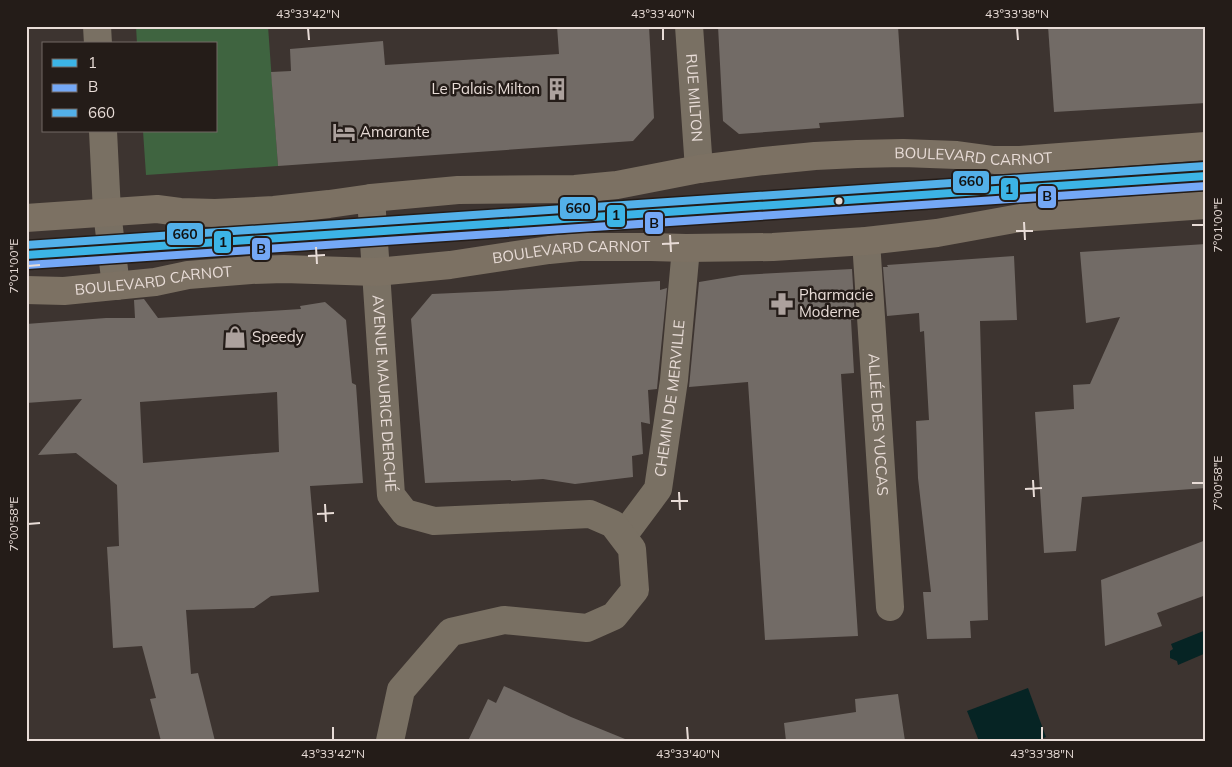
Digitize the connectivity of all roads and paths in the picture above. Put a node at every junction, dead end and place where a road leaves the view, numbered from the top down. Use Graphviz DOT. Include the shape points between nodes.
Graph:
graph roads {
  1 [pos="97,26"];
  2 [pos="689,26"];
  3 [pos="98,42"];
  4 [pos="103,132"];
  5 [pos="1206,146"];
  6 [pos="699,169"];
  7 [pos="1206,176"];
  8 [pos="372,198"];
  9 [pos="1206,204"];
  10 [pos="106,212"];
  11 [pos="26,218"];
  12 [pos="373,231"];
  13 [pos="866,242"];
  14 [pos="686,248"];
  15 [pos="111,249"];
  16 [pos="26,255"];
  17 [pos="376,272"];
  18 [pos="116,286"];
  19 [pos="26,290"];
  20 [pos="622,536"];
  21 [pos="890,607"];
  22 [pos="390,741"];
  1 -- 3 [label="street"];
  2 -- 6 [label="street, RUE MILTON"];
  4 -- 10 [label="street"];
  5 -- 6 [label="main road, BOULEVARD CARNOT" via="1020,160 957,155 857,154"];
  6 -- 8 [label="main road, BOULEVARD CARNOT" via="575,190 458,190"];
  7 -- 12 [label="lane"];
  8 -- 10 [label="main road, BOULEVARD CARNOT" via="274,210"];
  8 -- 12 [label="street, AVENUE MAURICE DERCHÉ"];
  9 -- 13 [label="main road, BOULEVARD CARNOT" via="1020,218"];
  10 -- 11 [label="main road, BOULEVARD CARNOT"];
  10 -- 15 [label="street"];
  12 -- 15 [label="lane"];
  12 -- 17 [label="street, AVENUE MAURICE DERCHÉ"];
  13 -- 14 [label="main road, BOULEVARD CARNOT"];
  13 -- 21 [label="street, ALLÉE DES YUCCAS"];
  14 -- 17 [label="main road, BOULEVARD CARNOT" via="579,247"];
  14 -- 20 [label="street, CHEMIN DE MERVILLE" via="674,380 658,489"];
  15 -- 16 [label="lane"];
  15 -- 18 [label="street"];
  17 -- 18 [label="main road, BOULEVARD CARNOT" via="251,270"];
  17 -- 20 [label="street, AVENUE MAURICE DERCHÉ" via="391,495 406,513 434,521 590,514 613,524"];
  18 -- 19 [label="main road, BOULEVARD CARNOT" via="64,291"];
  20 -- 22 [label="street, AVENUE MAURICE DERCHÉ" via="632,549 635,590 614,616 588,628 504,620 451,632 401,690"];
}
